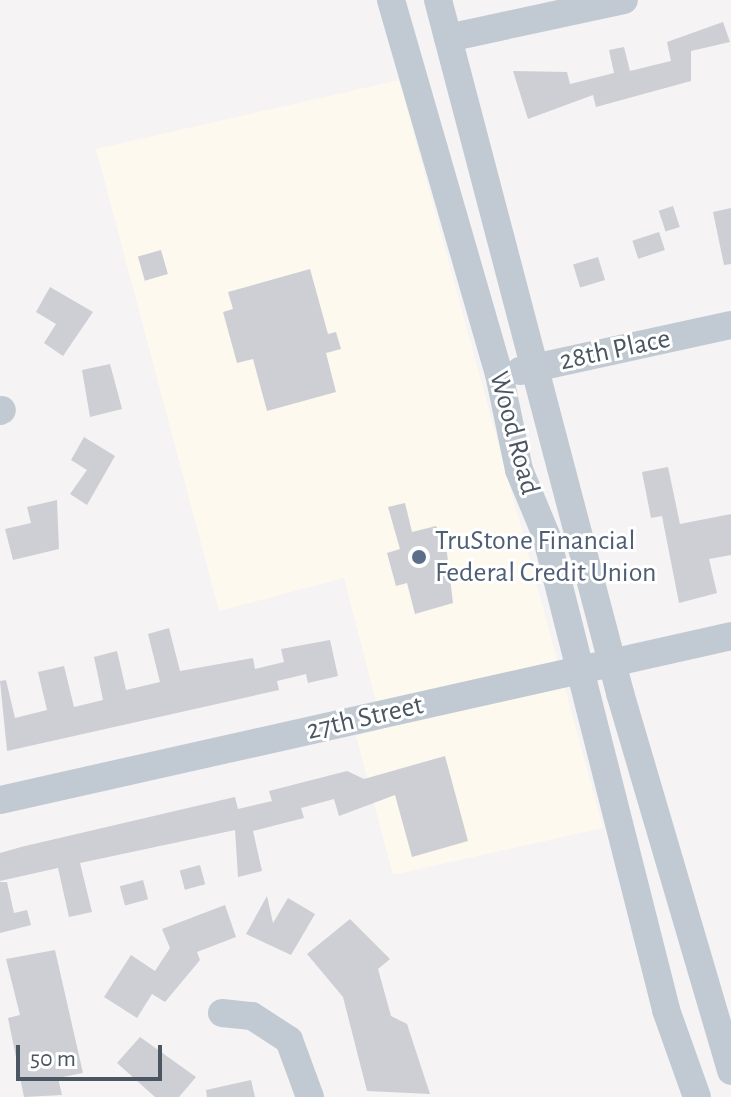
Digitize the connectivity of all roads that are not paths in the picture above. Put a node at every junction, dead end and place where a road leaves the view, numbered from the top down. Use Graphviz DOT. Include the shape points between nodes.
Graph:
graph roads {
  1 [pos="391,0"];
  2 [pos="438,0"];
  3 [pos="624,0"];
  4 [pos="448,38"];
  5 [pos="731,325"];
  6 [pos="538,367"];
  7 [pos="499,374"];
  8 [pos="731,636"];
  9 [pos="613,663"];
  10 [pos="578,671"];
  11 [pos="0,800"];
  12 [pos="222,1013"];
  13 [pos="731,1071"];
  14 [pos="310,1097"];
  15 [pos="697,1097"];
  1 -- 7 [label="street, Wood Road"];
  2 -- 4 [label="street, Wood Road"];
  3 -- 4 [label="street"];
  4 -- 6 [label="street, Wood Road"];
  5 -- 6 [label="street, 28th Place"];
  6 -- 7 [label="street, 28th Place"];
  6 -- 9 [label="street, Wood Road"];
  7 -- 10 [label="street, Wood Road" via="510,437 546,535"];
  8 -- 9 [label="street, 27th Street"];
  9 -- 10 [label="street, 27th Street"];
  9 -- 13 [label="street, Wood Road"];
  10 -- 11 [label="street, 27th Street"];
  10 -- 15 [label="street, Wood Road" via="666,1010"];
  12 -- 14 [label="street" via="252,1016 289,1040"];
}
